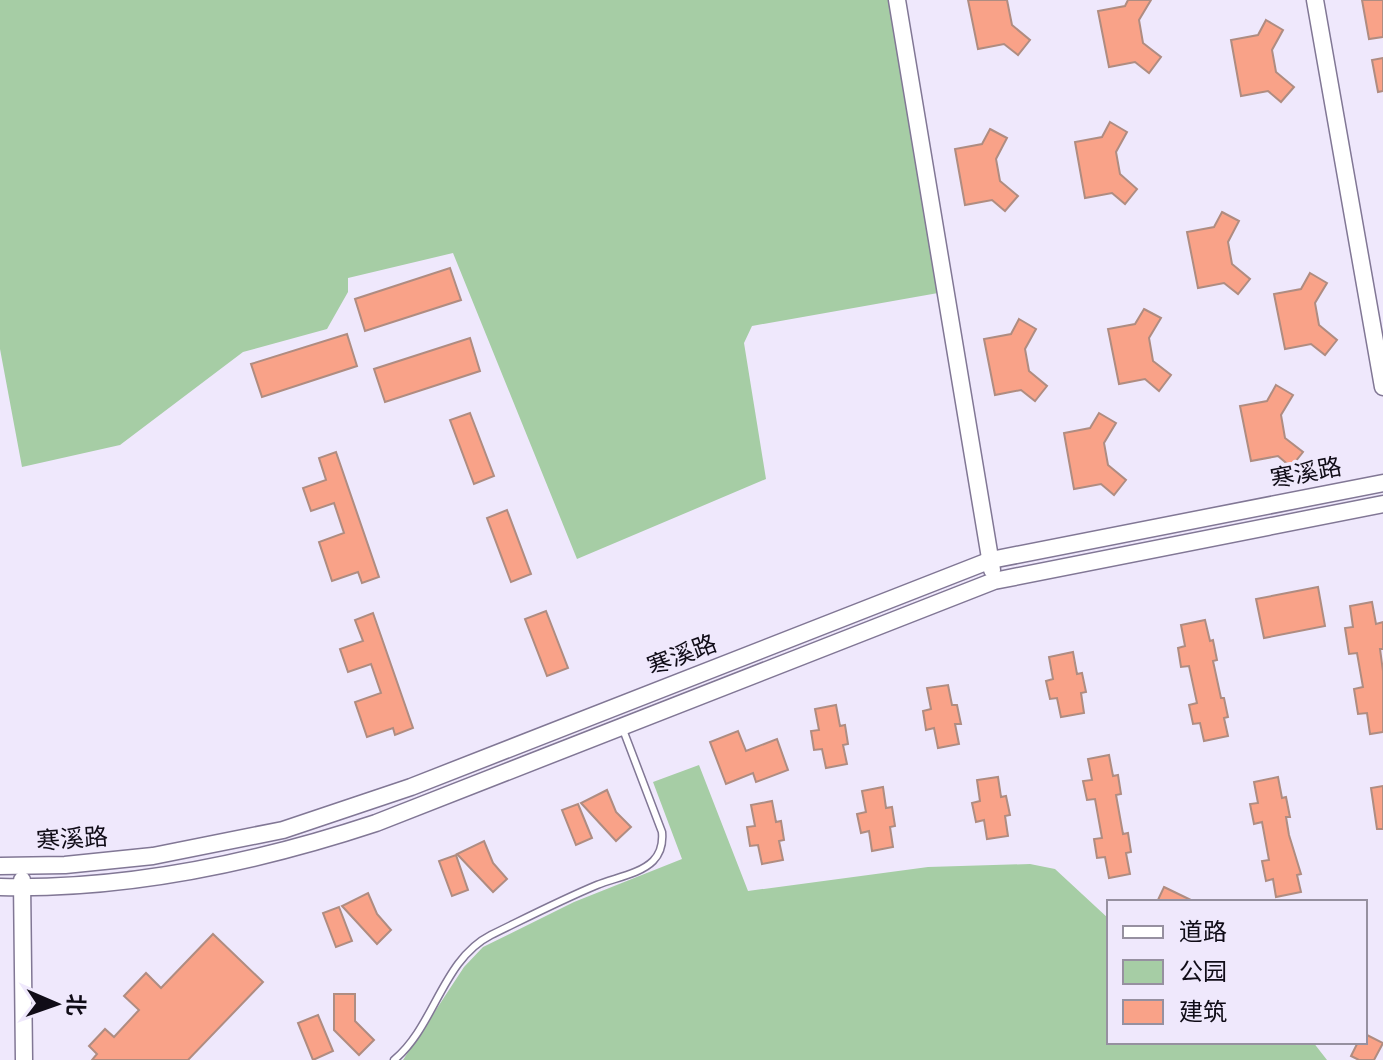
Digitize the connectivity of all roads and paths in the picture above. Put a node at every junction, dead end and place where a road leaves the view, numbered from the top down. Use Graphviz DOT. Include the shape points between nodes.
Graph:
graph roads {
  1 [pos="897,0"];
  2 [pos="1315,0"];
  3 [pos="1383,387"];
  4 [pos="1383,483"];
  5 [pos="1383,504"];
  6 [pos="991,560"];
  7 [pos="994,581"];
  8 [pos="622,727"];
  9 [pos="0,866"];
  10 [pos="22,867"];
  11 [pos="0,887"];
  12 [pos="22,888"];
  13 [pos="24,1060"];
  14 [pos="394,1060"];
  1 -- 6 [label="main road"];
  2 -- 3 [label="main road"];
  4 -- 6 [label="main road, 寒溪路"];
  5 -- 7 [label="main road, 寒溪路"];
  6 -- 7 [label="main road"];
  6 -- 10 [label="main road, 寒溪路" via="326,817 168,854"];
  7 -- 8 [label="main road, 寒溪路"];
  8 -- 12 [label="main road, 寒溪路" via="376,823 289,850 156,877"];
  8 -- 14 [label="lane" via="662,832 658,855 646,866 479,942"];
  9 -- 10 [label="main road, 寒溪路"];
  10 -- 12 [label="main road"];
  11 -- 12 [label="main road, 寒溪路"];
  12 -- 13 [label="main road"];
}
